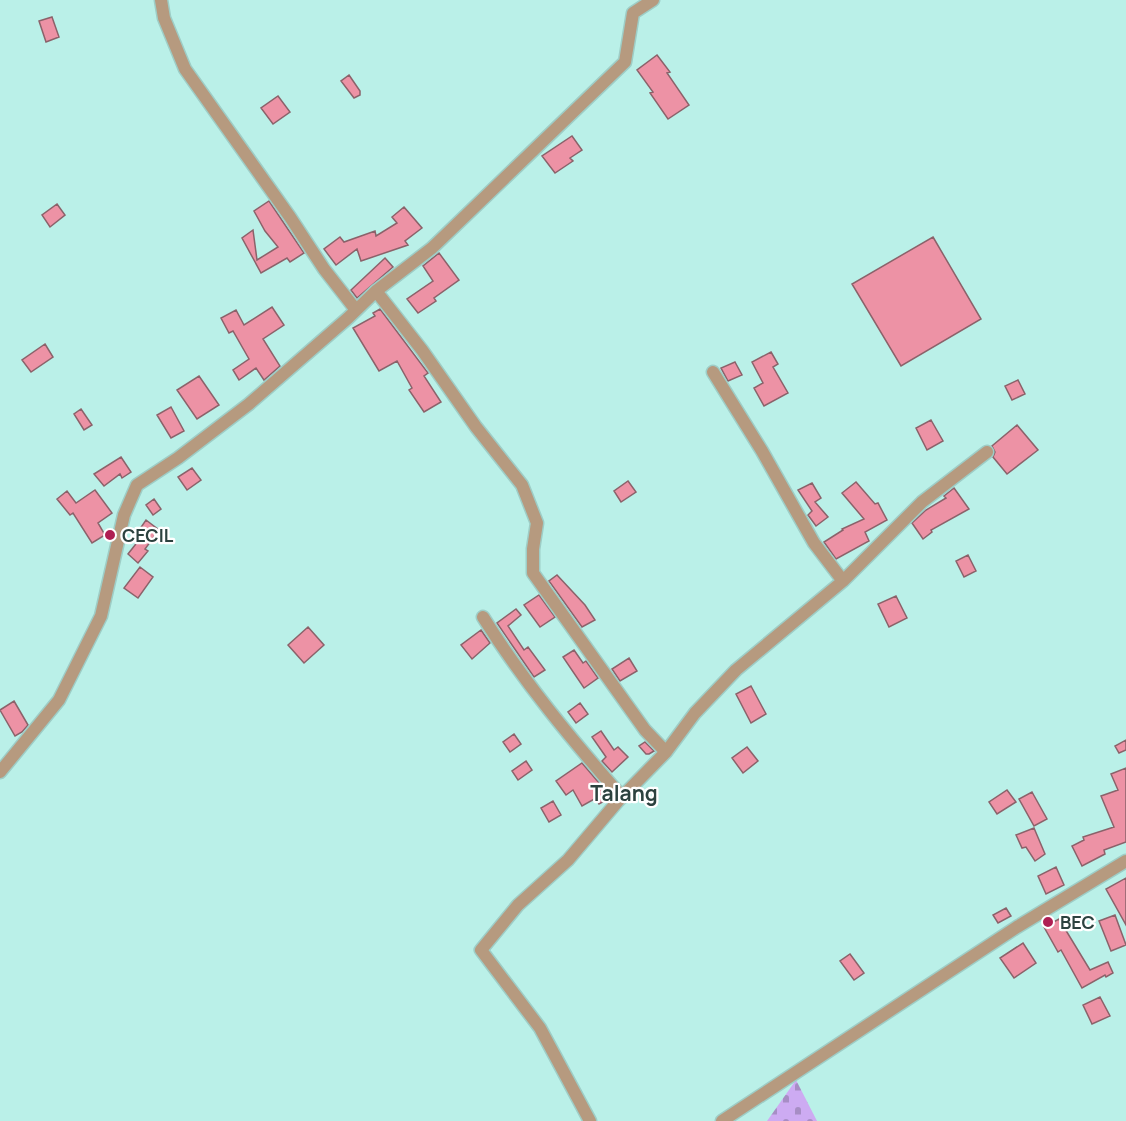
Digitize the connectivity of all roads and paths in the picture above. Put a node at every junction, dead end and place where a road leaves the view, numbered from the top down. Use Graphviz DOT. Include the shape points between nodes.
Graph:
graph roads {
  1 [pos="161,0"];
  2 [pos="652,0"];
  3 [pos="376,291"];
  4 [pos="356,310"];
  5 [pos="713,372"];
  6 [pos="987,452"];
  7 [pos="843,581"];
  8 [pos="483,617"];
  9 [pos="666,752"];
  10 [pos="0,772"];
  11 [pos="622,797"];
  12 [pos="1126,861"];
  13 [pos="590,1121"];
  14 [pos="722,1121"];
  1 -- 4 [label="street" via="164,18 185,69"];
  2 -- 3 [label="street" via="633,13 625,62 432,248"];
  3 -- 4 [label="street"];
  3 -- 9 [label="street" via="522,485 537,523 533,573 645,730"];
  4 -- 10 [label="street" via="249,404 137,485 124,515 101,616 59,700"];
  5 -- 7 [label="street" via="814,543"];
  6 -- 7 [label="street" via="922,502"];
  7 -- 9 [label="street" via="736,670 695,713"];
  8 -- 11 [label="street" via="578,746"];
  9 -- 11 [label="street"];
  11 -- 13 [label="street" via="567,860 518,905 481,950 540,1028"];
  12 -- 14 [label="street" via="1017,927"];
}
